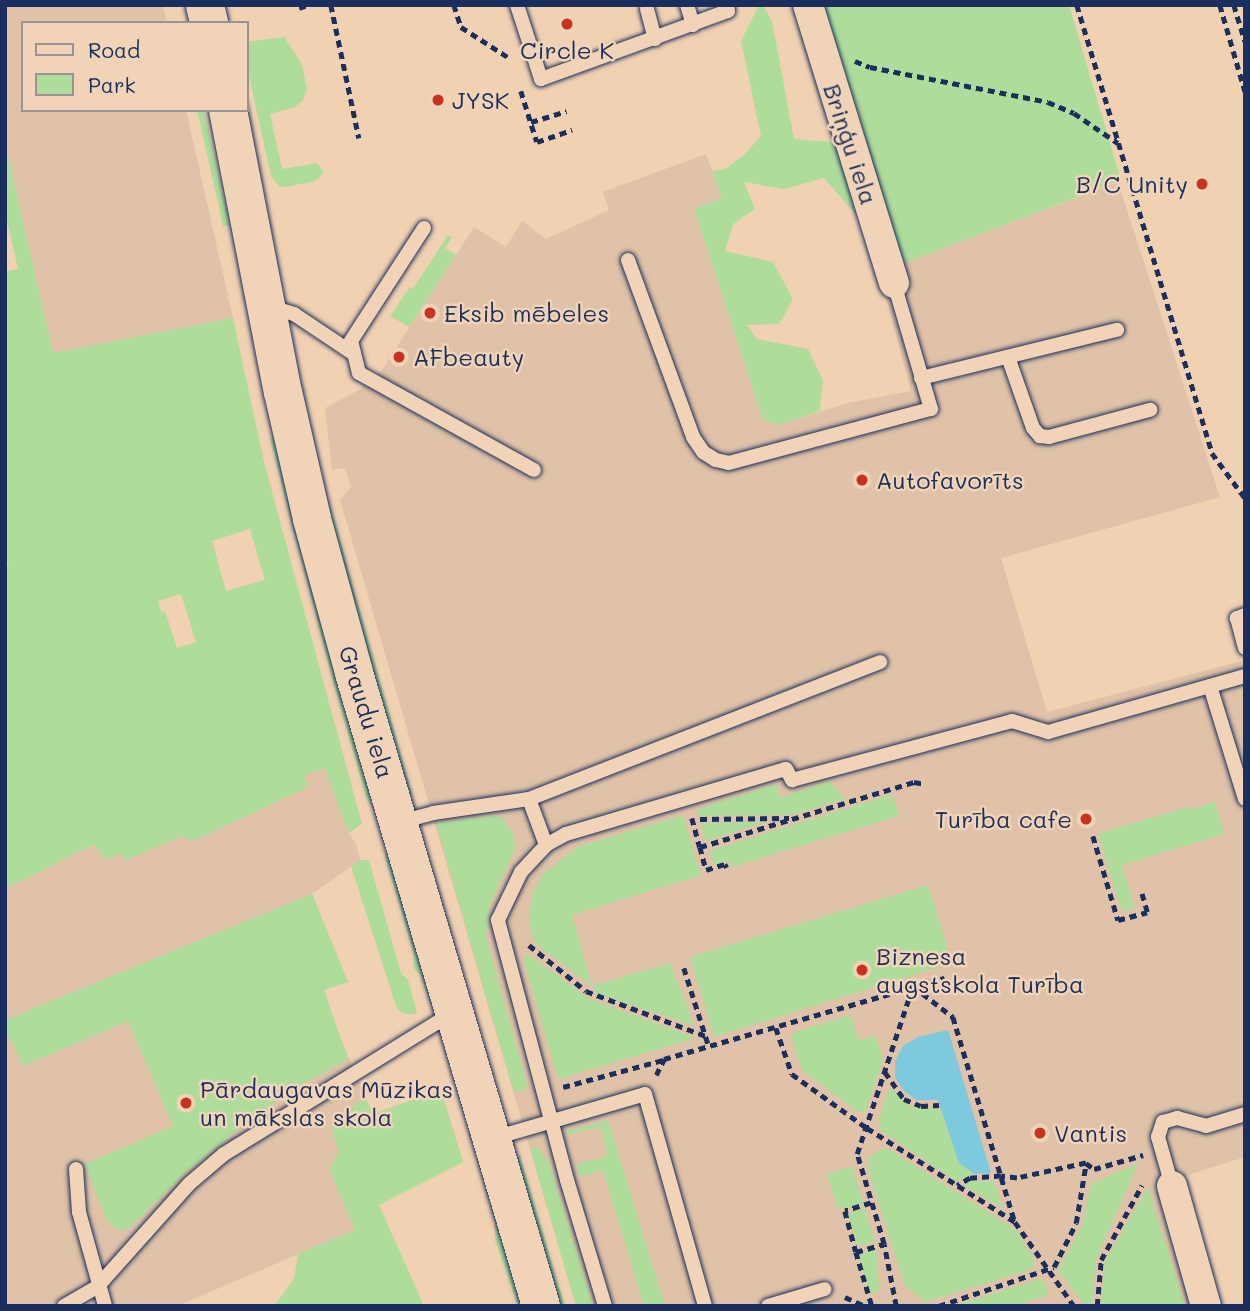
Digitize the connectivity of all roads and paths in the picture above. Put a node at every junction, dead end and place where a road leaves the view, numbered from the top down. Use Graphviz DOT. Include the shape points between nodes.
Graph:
graph roads {
  1 [pos="309,5"];
  2 [pos="331,5"];
  3 [pos="454,5"];
  4 [pos="517,5"];
  5 [pos="687,5"];
  6 [pos="727,5"];
  7 [pos="808,5"];
  8 [pos="1077,5"];
  9 [pos="1220,5"];
  10 [pos="1234,5"];
  11 [pos="299,8"];
  12 [pos="647,9"];
  13 [pos="693,25"];
  14 [pos="655,39"];
  15 [pos="1245,41"];
  16 [pos="818,46"];
  17 [pos="515,71"];
  18 [pos="519,83"];
  19 [pos="1245,91"];
  20 [pos="566,111"];
  21 [pos="228,112"];
  22 [pos="531,122"];
  23 [pos="572,130"];
  24 [pos="359,138"];
  25 [pos="1118,143"];
  26 [pos="424,228"];
  27 [pos="628,260"];
  28 [pos="894,284"];
  29 [pos="266,305"];
  30 [pos="1117,330"];
  31 [pos="354,354"];
  32 [pos="1008,358"];
  33 [pos="922,378"];
  34 [pos="1150,410"];
  35 [pos="534,470"];
  36 [pos="1245,498"];
  37 [pos="1245,615"];
  38 [pos="1245,648"];
  39 [pos="880,662"];
  40 [pos="1245,677"];
  41 [pos="1210,686"];
  42 [pos="925,785"];
  43 [pos="688,798"];
  44 [pos="529,799"];
  45 [pos="1245,799"];
  46 [pos="796,818"];
  47 [pos="692,819"];
  48 [pos="400,822"];
  49 [pos="1093,836"];
  50 [pos="546,845"];
  51 [pos="700,847"];
  52 [pos="727,868"];
  53 [pos="1142,894"];
  54 [pos="498,920"];
  55 [pos="684,968"];
  56 [pos="945,978"];
  57 [pos="913,986"];
  58 [pos="455,1011"];
  59 [pos="776,1028"];
  60 [pos="706,1036"];
  61 [pos="709,1047"];
  62 [pos="664,1059"];
  63 [pos="885,1071"];
  64 [pos="543,1093"];
  65 [pos="645,1094"];
  66 [pos="939,1105"];
  67 [pos="1245,1114"];
  68 [pos="551,1121"];
  69 [pos="867,1128"];
  70 [pos="492,1138"];
  71 [pos="1161,1150"];
  72 [pos="1086,1163"];
  73 [pos="76,1169"];
  74 [pos="1001,1176"];
  75 [pos="957,1186"];
  76 [pos="1172,1186"];
  77 [pos="871,1203"];
  78 [pos="1015,1222"];
  79 [pos="884,1244"];
  80 [pos="856,1252"];
  81 [pos="1049,1270"];
  82 [pos="97,1287"];
  83 [pos="825,1289"];
  84 [pos="64,1306"];
  85 [pos="105,1306"];
  86 [pos="541,1306"];
  87 [pos="605,1306"];
  88 [pos="705,1306"];
  89 [pos="768,1306"];
  90 [pos="872,1306"];
  91 [pos="896,1306"];
  92 [pos="939,1306"];
  93 [pos="1074,1306"];
  94 [pos="1097,1306"];
  95 [pos="1206,1306"];
  1 -- 11 [label="path"];
  2 -- 24 [label="path"];
  3 -- 17 [label="path" via="461,27 511,58"];
  4 -- 14 [label="lane" via="541,79"];
  5 -- 13 [label="lane"];
  6 -- 13 [label="lane" via="729,11"];
  7 -- 16 [label="street, Briņģu iela"];
  8 -- 25 [label="path"];
  9 -- 19 [label="path"];
  10 -- 15 [label="path"];
  12 -- 14 [label="lane"];
  13 -- 14 [label="lane"];
  16 -- 25 [label="path" via="870,67 1048,102 1074,113"];
  16 -- 28 [label="street, Briņģu iela"];
  18 -- 22 [label="path"];
  20 -- 22 [label="path"];
  21 -- 29 [label="main road, Graudu iela"];
  22 -- 23 [label="path" via="537,142"];
  25 -- 36 [label="path" via="1212,453"];
  26 -- 31 [label="lane" via="356,331 351,341"];
  27 -- 33 [label="lane" via="693,437 702,452 716,460 729,463 931,409"];
  28 -- 33 [label="lane"];
  29 -- 31 [label="lane" via="294,313"];
  29 -- 48 [label="main road, Graudu iela" via="312,519"];
  30 -- 32 [label="lane"];
  31 -- 35 [label="lane" via="359,373"];
  32 -- 33 [label="lane"];
  32 -- 34 [label="lane" via="1033,429 1040,436"];
  37 -- 38 [label="lane" via="1237,618"];
  39 -- 44 [label="lane"];
  40 -- 41 [label="lane"];
  41 -- 43 [label="lane" via="1048,732 1012,720 792,780 786,769"];
  41 -- 45 [label="lane"];
  42 -- 46 [label="path" via="914,782"];
  43 -- 47 [label="path"];
  43 -- 50 [label="lane" via="566,834"];
  44 -- 48 [label="lane"];
  44 -- 50 [label="lane"];
  46 -- 47 [label="path"];
  46 -- 51 [label="path"];
  47 -- 51 [label="path"];
  48 -- 58 [label="main road, Graudu iela"];
  49 -- 53 [label="path" via="1118,920 1147,912"];
  50 -- 54 [label="lane" via="521,872"];
  51 -- 52 [label="path" via="706,870 725,864"];
  54 -- 60 [label="path" via="586,991"];
  54 -- 64 [label="lane"];
  55 -- 60 [label="path"];
  56 -- 57 [label="path"];
  57 -- 59 [label="path"];
  57 -- 63 [label="path"];
  57 -- 74 [label="path" via="953,1017"];
  58 -- 70 [label="main road, Graudu iela"];
  58 -- 82 [label="lane" via="224,1154 189,1184"];
  59 -- 61 [label="path"];
  59 -- 69 [label="path" via="792,1074"];
  60 -- 61 [label="path"];
  61 -- 62 [label="path"];
  62 -- 64 [label="path"];
  62 -- 65 [label="path"];
  63 -- 66 [label="path" via="904,1099 921,1106"];
  63 -- 69 [label="path"];
  64 -- 68 [label="lane"];
  65 -- 68 [label="lane"];
  65 -- 88 [label="lane"];
  67 -- 71 [label="lane" via="1206,1126 1177,1118 1163,1122 1158,1137"];
  68 -- 70 [label="lane"];
  68 -- 87 [label="lane"];
  69 -- 75 [label="path"];
  69 -- 77 [label="path" via="857,1154"];
  70 -- 86 [label="main road, Graudu iela"];
  71 -- 72 [label="path" via="1094,1168"];
  71 -- 76 [label="lane"];
  71 -- 94 [label="path" via="1101,1260"];
  72 -- 74 [label="path" via="1017,1178"];
  72 -- 81 [label="path" via="1076,1223"];
  73 -- 82 [label="lane" via="79,1212"];
  74 -- 75 [label="path" via="970,1178"];
  74 -- 78 [label="path"];
  75 -- 78 [label="path"];
  76 -- 95 [label="street"];
  77 -- 79 [label="path"];
  77 -- 80 [label="path" via="842,1211"];
  78 -- 81 [label="path"];
  79 -- 80 [label="path"];
  79 -- 91 [label="path"];
  80 -- 90 [label="path"];
  81 -- 92 [label="path"];
  81 -- 93 [label="path"];
  82 -- 84 [label="lane"];
  82 -- 85 [label="lane"];
  83 -- 89 [label="lane"];
}
